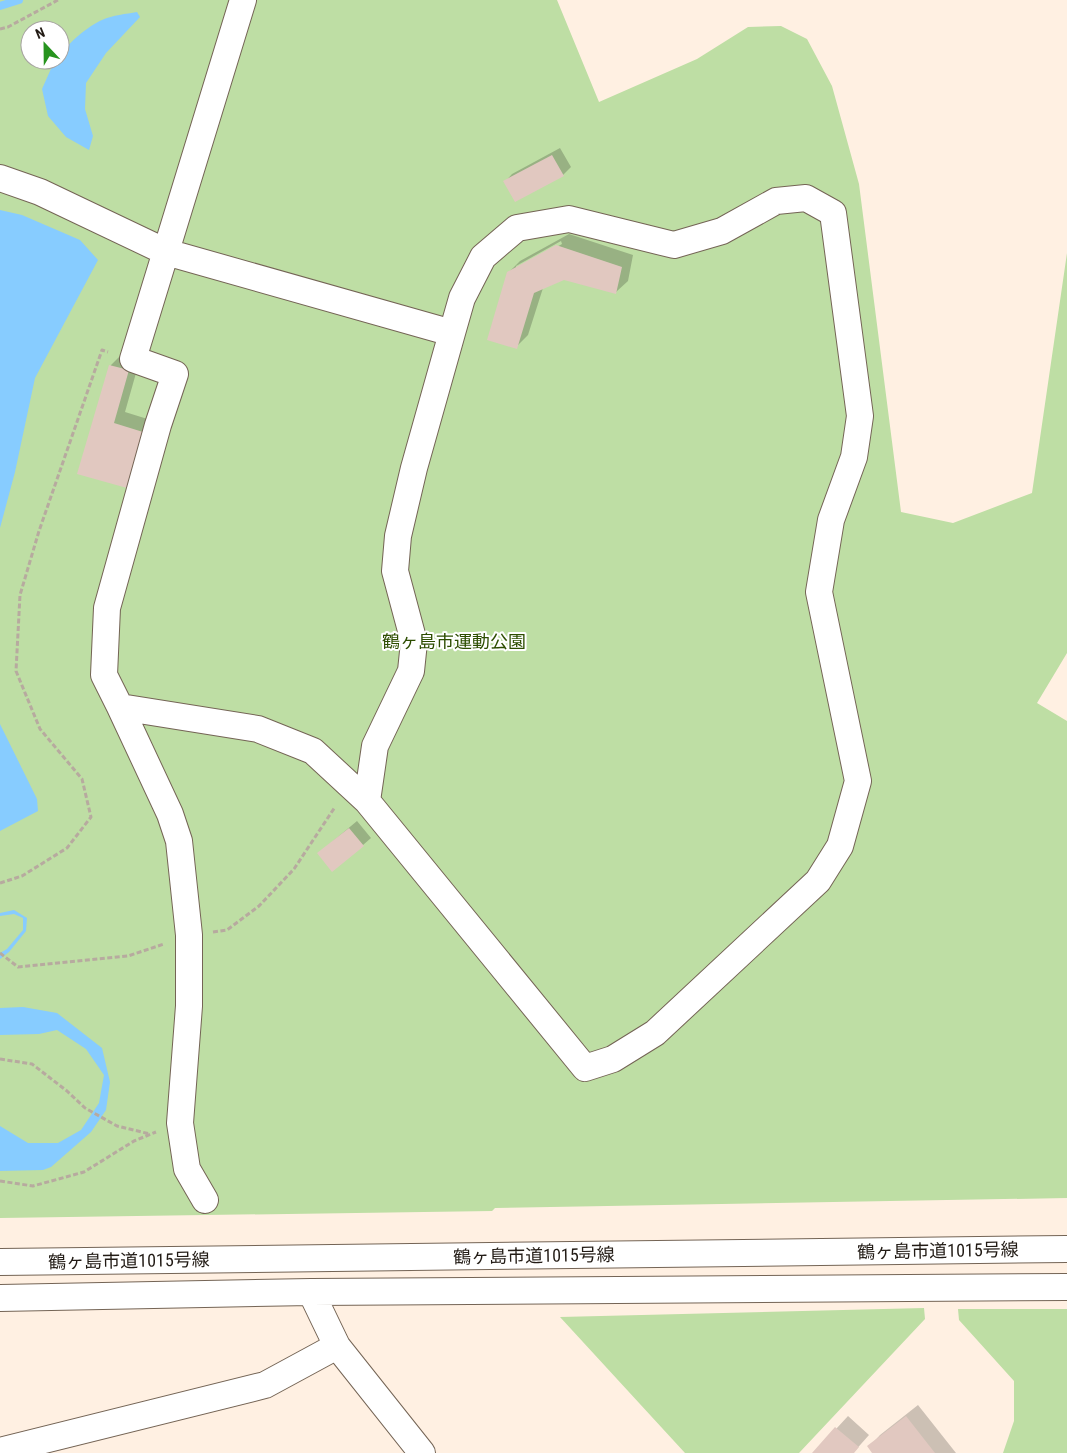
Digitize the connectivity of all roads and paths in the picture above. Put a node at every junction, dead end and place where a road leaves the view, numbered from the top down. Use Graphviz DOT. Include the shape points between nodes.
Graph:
graph roads {
  1 [pos="58,0"];
  2 [pos="243,0"];
  3 [pos="0,29"];
  4 [pos="0,178"];
  5 [pos="166,252"];
  6 [pos="452,333"];
  7 [pos="132,359"];
  8 [pos="120,707"];
  9 [pos="358,793"];
  10 [pos="0,883"];
  11 [pos="189,935"];
  12 [pos="0,953"];
  13 [pos="0,1059"];
  14 [pos="180,1123"];
  15 [pos="150,1134"];
  16 [pos="0,1181"];
  17 [pos="205,1200"];
  18 [pos="1067,1249"];
  19 [pos="0,1262"];
  20 [pos="1067,1287"];
  21 [pos="311,1292"];
  22 [pos="0,1298"];
  23 [pos="337,1346"];
  24 [pos="0,1451"];
  25 [pos="422,1453"];
  1 -- 3 [label="path"];
  2 -- 5 [label="street"];
  4 -- 5 [label="street" via="40,192"];
  5 -- 6 [label="street"];
  5 -- 7 [label="street"];
  6 -- 9 [label="street" via="398,536 395,571 414,642 411,670 375,746"];
  6 -- 9 [label="street" via="462,298 483,257 518,228 570,219 674,245 722,231 776,201 806,198 833,213 860,416 854,457 830,520 819,592 858,781 840,846 818,880 655,1033 613,1059 585,1068"];
  7 -- 8 [label="street" via="175,374 107,608 104,675"];
  7 -- 10 [label="path" via="102,350 20,595 16,671 40,729 82,779 91,817 67,848 22,876"];
  8 -- 9 [label="street" via="258,729 313,751"];
  8 -- 11 [label="street" via="180,841"];
  9 -- 11 [label="path" via="259,906 227,930"];
  11 -- 12 [label="path" via="128,956 71,962 18,967"];
  11 -- 14 [label="street" via="189,1006"];
  13 -- 15 [label="path" via="32,1064 85,1108 117,1126"];
  14 -- 15 [label="path"];
  14 -- 17 [label="street" via="187,1169"];
  15 -- 16 [label="path" via="84,1172 33,1186"];
  18 -- 19 [label="street, 鶴ヶ島市道1015号線"];
  20 -- 21 [label="street, 鶴ヶ島市道1015号線"];
  21 -- 22 [label="street, 鶴ヶ島市道1015号線"];
  21 -- 23 [label="street"];
  23 -- 24 [label="street" via="265,1385"];
  23 -- 25 [label="street"];
}
